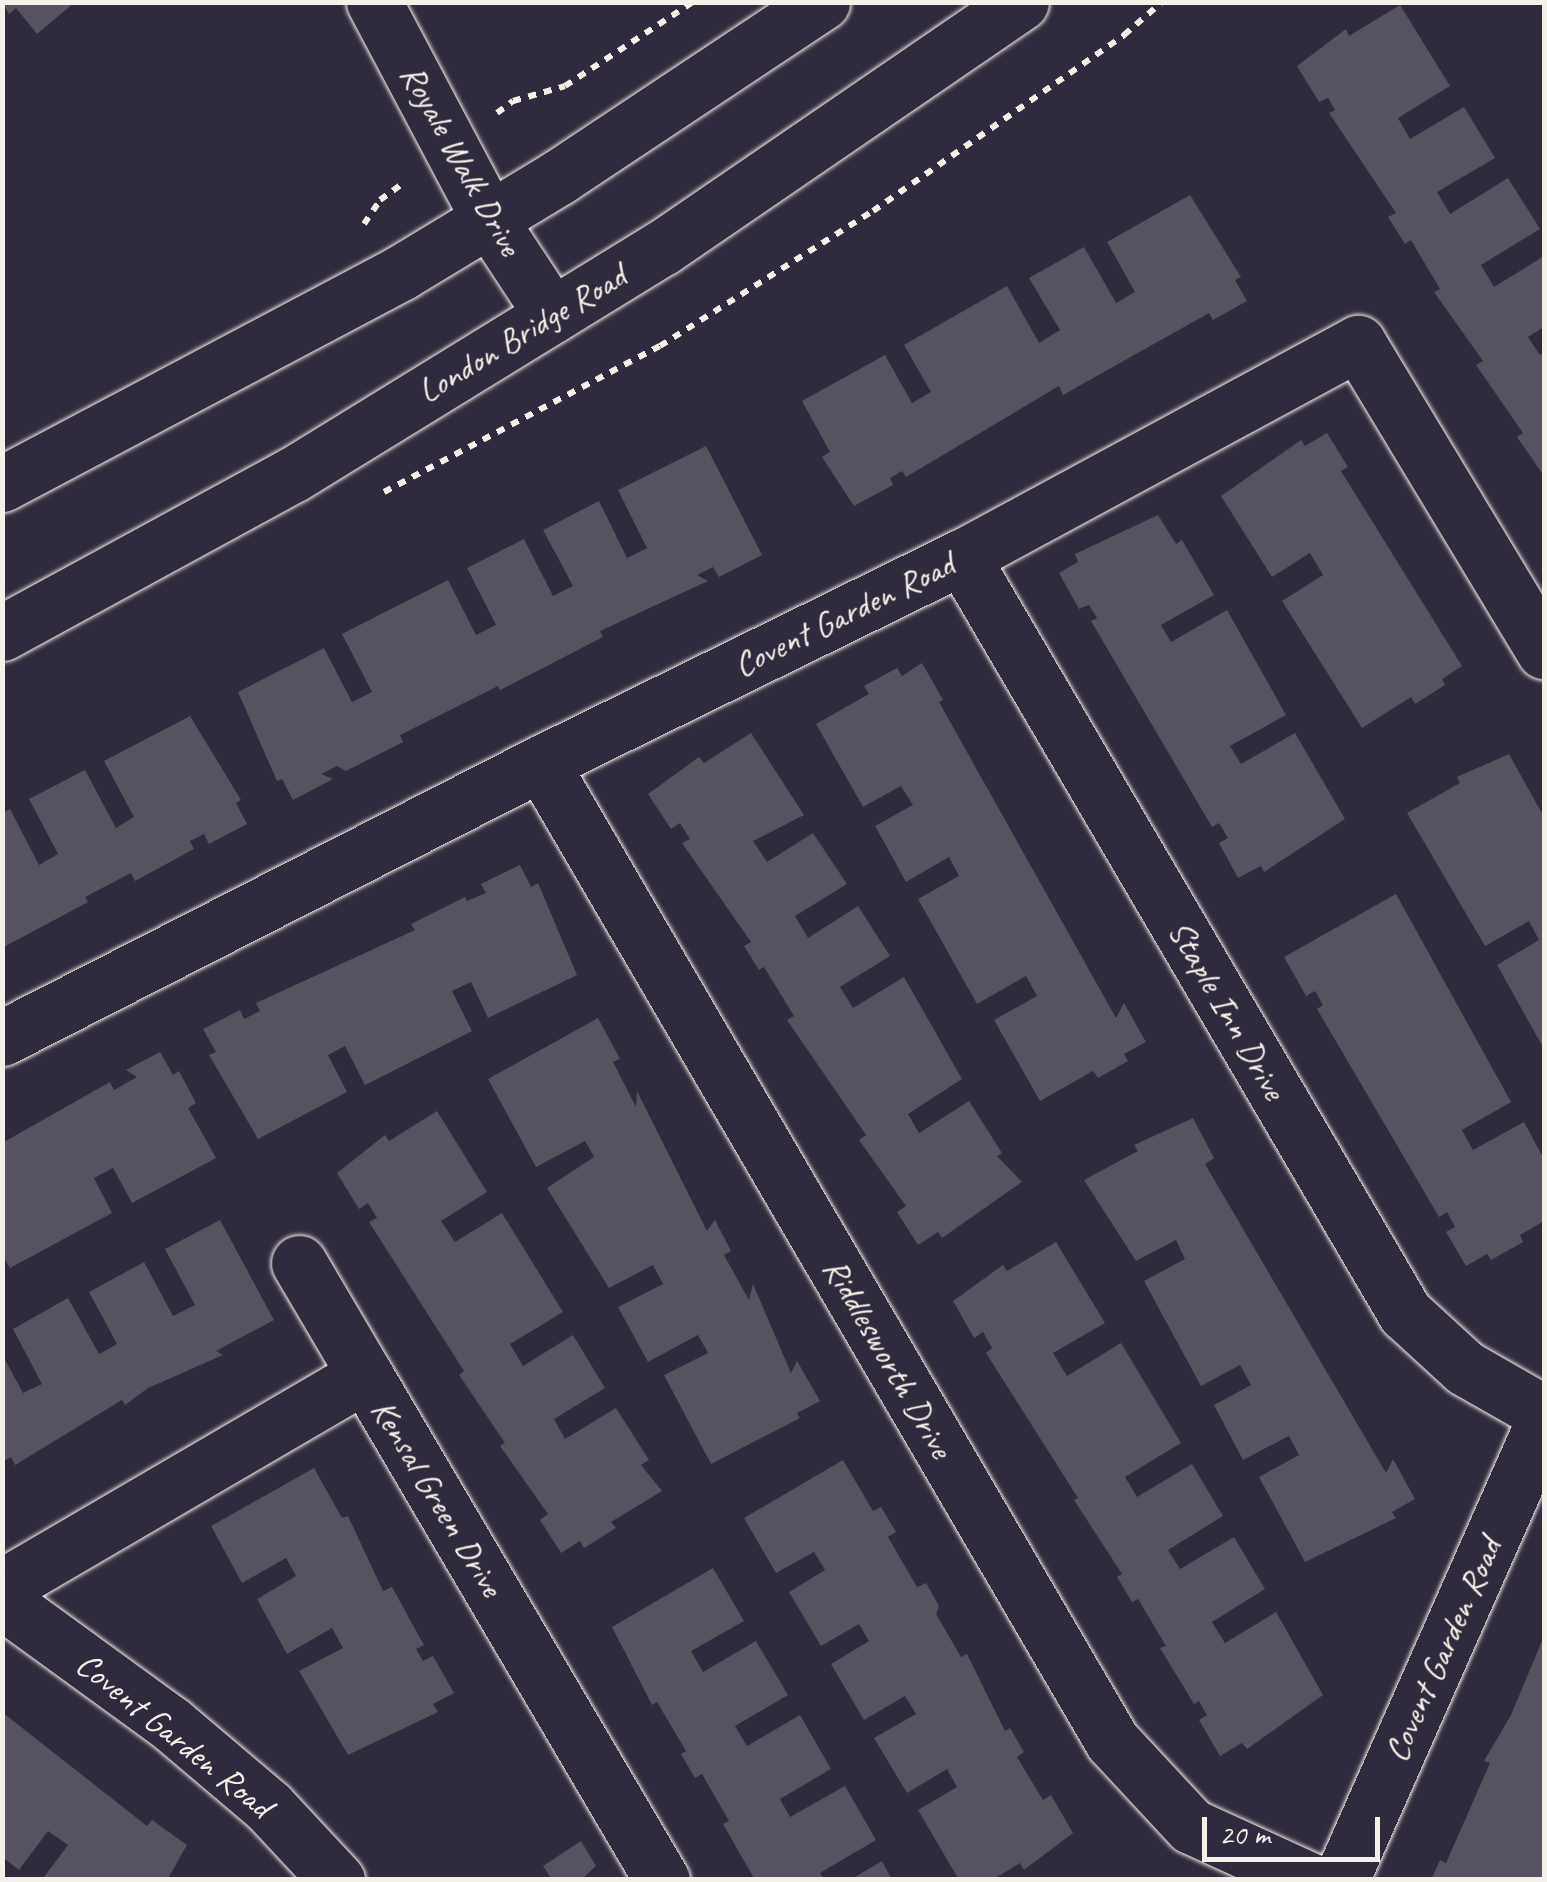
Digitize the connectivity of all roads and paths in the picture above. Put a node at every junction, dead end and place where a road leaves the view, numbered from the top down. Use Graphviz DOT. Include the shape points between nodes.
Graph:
graph roads {
  1 [pos="374,2"];
  2 [pos="693,2"];
  3 [pos="822,2"];
  4 [pos="1021,2"];
  5 [pos="1162,2"];
  6 [pos="451,147"];
  7 [pos="489,219"];
  8 [pos="357,233"];
  9 [pos="552,315"];
  10 [pos="2,484"];
  11 [pos="380,494"];
  12 [pos="962,557"];
  13 [pos="2,633"];
  14 [pos="1544,651"];
  15 [pos="542,763"];
  16 [pos="2,1038"];
  17 [pos="299,1262"];
  18 [pos="365,1375"];
  19 [pos="1544,1417"];
  20 [pos="2,1587"];
  21 [pos="2,1601"];
  22 [pos="337,1880"];
  23 [pos="662,1880"];
  24 [pos="1309,1880"];
  25 [pos="1341,1880"];
  1 -- 6 [label="street, Royale Walk Drive"];
  2 -- 6 [label="path" via="565,86 513,101"];
  3 -- 7 [label="street"];
  4 -- 9 [label="street, London Bridge Road" via="726,206"];
  5 -- 11 [label="path" via="873,211 677,336"];
  6 -- 7 [label="street, Royale Walk Drive"];
  6 -- 8 [label="path" via="380,200"];
  7 -- 9 [label="street, Royale Walk Drive"];
  7 -- 10 [label="street"];
  9 -- 13 [label="street, London Bridge Road" via="294,474"];
  12 -- 14 [label="street, Covent Garden Road" via="1358,342"];
  12 -- 15 [label="street, Covent Garden Road"];
  12 -- 19 [label="street, Staple Inn Drive" via="1405,1313 1464,1368"];
  15 -- 16 [label="street, Covent Garden Road"];
  15 -- 24 [label="street, Riddlesworth Drive" via="1112,1741 1191,1826"];
  17 -- 18 [label="street"];
  18 -- 20 [label="street, Kensal Green Drive"];
  18 -- 23 [label="street, Kensal Green Drive"];
  19 -- 25 [label="street, Covent Garden Road"];
  21 -- 22 [label="street, Covent Garden Road" via="170,1723 269,1807"];
}
